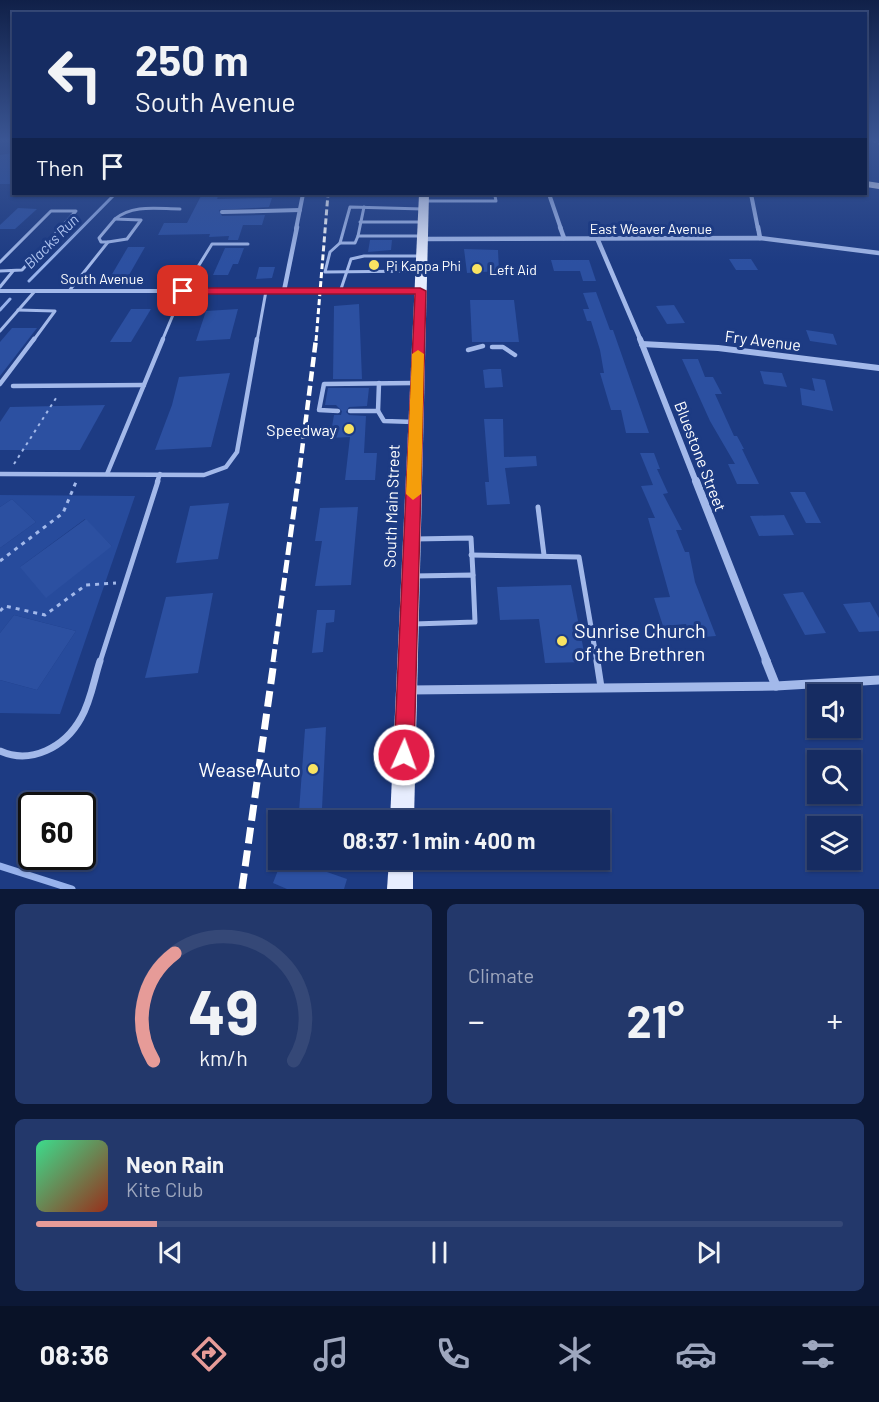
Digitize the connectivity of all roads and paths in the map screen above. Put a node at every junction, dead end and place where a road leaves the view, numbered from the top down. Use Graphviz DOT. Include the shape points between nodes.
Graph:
graph roads {
  1 [pos="303,195"];
  2 [pos="549,195"];
  3 [pos="751,195"];
  4 [pos="495,196"];
  5 [pos="364,207"];
  6 [pos="180,209"];
  7 [pos="300,210"];
  8 [pos="222,212"];
  9 [pos="423,217"];
  10 [pos="115,219"];
  11 [pos="360,222"];
  12 [pos="358,236"];
  13 [pos="564,238"];
  14 [pos="597,238"];
  15 [pos="760,238"];
  16 [pos="108,242"];
  17 [pos="340,243"];
  18 [pos="248,244"];
  19 [pos="879,253"];
  20 [pos="0,262"];
  21 [pos="422,264"];
  22 [pos="0,271"];
  23 [pos="13,271"];
  24 [pos="346,272"];
  25 [pos="0,289"];
  26 [pos="35,291"];
  27 [pos="69,291"];
  28 [pos="183,291"];
  29 [pos="266,291"];
  30 [pos="284,291"];
  31 [pos="420,291"];
  32 [pos="340,292"];
  33 [pos="18,310"];
  34 [pos="0,331"];
  35 [pos="642,344"];
  36 [pos="483,346"];
  37 [pos="492,347"];
  38 [pos="468,350"];
  39 [pos="515,355"];
  40 [pos="879,368"];
  41 [pos="379,383"];
  42 [pos="417,383"];
  43 [pos="0,384"];
  44 [pos="144,385"];
  45 [pos="13,386"];
  46 [pos="64,386"];
  47 [pos="360,404"];
  48 [pos="334,405"];
  49 [pos="350,411"];
  50 [pos="359,411"];
  51 [pos="378,411"];
  52 [pos="416,422"];
  53 [pos="0,474"];
  54 [pos="8,474"];
  55 [pos="80,474"];
  56 [pos="107,474"];
  57 [pos="160,474"];
  58 [pos="538,507"];
  59 [pos="412,539"];
  60 [pos="471,555"];
  61 [pos="544,555"];
  62 [pos="0,561"];
  63 [pos="472,575"];
  64 [pos="411,576"];
  65 [pos="126,582"];
  66 [pos="0,611"];
  67 [pos="409,625"];
  68 [pos="879,680"];
  69 [pos="776,686"];
  70 [pos="602,688"];
  71 [pos="406,690"];
  72 [pos="0,751"];
  73 [pos="402,810"];
  74 [pos="401,870"];
  75 [pos="400,889"];
  1 -- 7 [label="street"];
  2 -- 13 [label="street"];
  3 -- 15 [label="street"];
  4 -- 9 [label="lane" via="496,201"];
  5 -- 9 [label="lane"];
  5 -- 11 [label="lane"];
  5 -- 17 [label="lane" via="350,207"];
  6 -- 10 [label="lane" via="128,211"];
  7 -- 8 [label="street"];
  7 -- 30 [label="street"];
  9 -- 11 [label="lane"];
  9 -- 12 [label="lane"];
  9 -- 13 [label="street, East Weaver Avenue"];
  9 -- 21 [label="main road, South Main Street"];
  10 -- 16 [label="lane" via="99,238"];
  10 -- 16 [label="lane" via="141,220 127,239"];
  11 -- 12 [label="lane"];
  12 -- 17 [label="lane" via="355,243"];
  13 -- 14 [label="street, East Weaver Avenue"];
  14 -- 15 [label="street, East Weaver Avenue"];
  14 -- 35 [label="street, Bluestone Street"];
  15 -- 19 [label="street, East Weaver Avenue"];
  16 -- 27 [label="lane"];
  17 -- 24 [label="lane" via="330,252 325,272"];
  18 -- 28 [label="lane" via="212,244"];
  20 -- 23 [label="lane" via="51,211 76,211 22,270"];
  21 -- 24 [label="lane"];
  21 -- 24 [label="lane" via="364,256 351,259"];
  21 -- 31 [label="main road, South Main Street"];
  22 -- 23 [label="lane"];
  23 -- 25 [label="lane"];
  24 -- 32 [label="lane"];
  25 -- 26 [label="street, South Avenue"];
  26 -- 27 [label="street, South Avenue"];
  26 -- 33 [label="lane"];
  27 -- 28 [label="street, South Avenue"];
  28 -- 29 [label="street, South Avenue"];
  28 -- 44 [label="lane"];
  29 -- 30 [label="street, South Avenue"];
  29 -- 57 [label="lane" via="234,459 212,474"];
  30 -- 32 [label="street, South Avenue"];
  31 -- 32 [label="street, South Avenue"];
  31 -- 42 [label="main road, South Main Street"];
  33 -- 34 [label="lane"];
  33 -- 43 [label="lane" via="55,311"];
  35 -- 40 [label="street, Fry Avenue" via="718,348"];
  35 -- 69 [label="street, Bluestone Street"];
  36 -- 38 [label="lane"];
  37 -- 39 [label="lane" via="503,347"];
  41 -- 42 [label="lane"];
  41 -- 48 [label="lane" via="324,384 319,410 335,411"];
  41 -- 51 [label="lane"];
  42 -- 52 [label="main road, South Main Street"];
  44 -- 46 [label="lane"];
  44 -- 56 [label="lane"];
  45 -- 46 [label="lane"];
  46 -- 54 [label="path"];
  47 -- 50 [label="lane"];
  49 -- 50 [label="lane"];
  50 -- 51 [label="lane"];
  51 -- 52 [label="lane" via="384,421"];
  52 -- 59 [label="main road, South Main Street"];
  53 -- 54 [label="lane"];
  54 -- 55 [label="lane"];
  55 -- 56 [label="lane"];
  55 -- 62 [label="path" via="63,513"];
  56 -- 57 [label="lane"];
  57 -- 65 [label="lane"];
  58 -- 61 [label="lane"];
  59 -- 60 [label="lane" via="471,538"];
  59 -- 64 [label="main road, South Main Street"];
  60 -- 61 [label="lane"];
  60 -- 63 [label="lane"];
  61 -- 70 [label="lane" via="579,557"];
  63 -- 64 [label="lane"];
  63 -- 67 [label="lane" via="475,622"];
  64 -- 67 [label="main road, South Main Street"];
  65 -- 66 [label="path" via="86,585 45,615 5,606"];
  65 -- 72 [label="lane" via="89,704 78,723 65,738 42,753 19,758"];
  67 -- 71 [label="main road, South Main Street"];
  68 -- 69 [label="street"];
  69 -- 70 [label="street"];
  70 -- 71 [label="street"];
  71 -- 73 [label="main road, South Main Street"];
  74 -- 75 [label="main road"];
}
